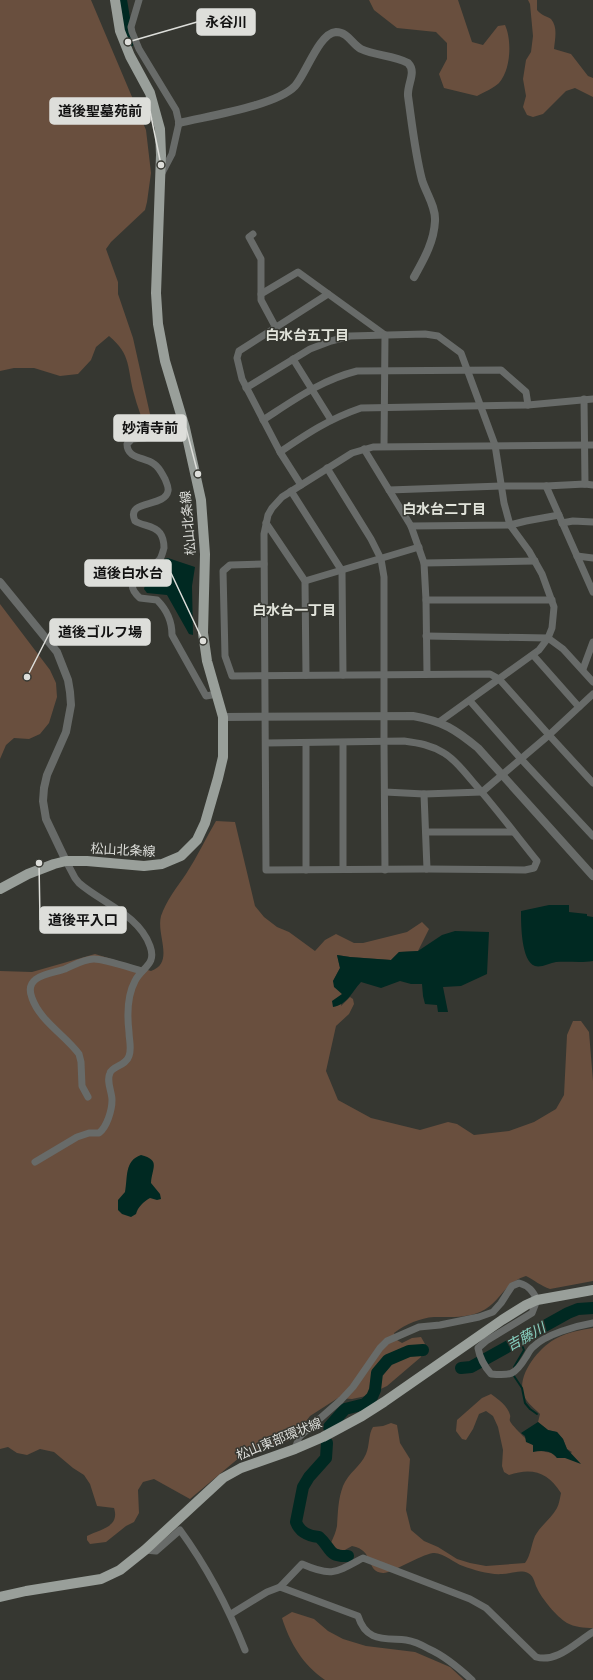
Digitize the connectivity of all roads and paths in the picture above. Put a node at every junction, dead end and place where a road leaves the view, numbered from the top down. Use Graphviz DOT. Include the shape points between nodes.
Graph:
graph roads {
  1 [pos="115,0"];
  2 [pos="138,0"];
  3 [pos="179,122"];
  4 [pos="160,176"];
  5 [pos="253,234"];
  6 [pos="414,277"];
  7 [pos="261,294"];
  8 [pos="328,294"];
  9 [pos="276,328"];
  10 [pos="385,335"];
  11 [pos="293,359"];
  12 [pos="385,370"];
  13 [pos="467,370"];
  14 [pos="246,388"];
  15 [pos="312,389"];
  16 [pos="584,399"];
  17 [pos="593,399"];
  18 [pos="528,405"];
  19 [pos="482,406"];
  20 [pos="384,407"];
  21 [pos="263,420"];
  22 [pos="330,420"];
  23 [pos="185,428"];
  24 [pos="495,445"];
  25 [pos="585,445"];
  26 [pos="384,446"];
  27 [pos="593,446"];
  28 [pos="364,449"];
  29 [pos="280,452"];
  30 [pos="327,468"];
  31 [pos="585,484"];
  32 [pos="301,485"];
  33 [pos="593,485"];
  34 [pos="501,486"];
  35 [pos="546,486"];
  36 [pos="389,490"];
  37 [pos="291,491"];
  38 [pos="559,515"];
  39 [pos="593,522"];
  40 [pos="266,523"];
  41 [pos="562,523"];
  42 [pos="510,525"];
  43 [pos="411,526"];
  44 [pos="419,547"];
  45 [pos="577,556"];
  46 [pos="593,558"];
  47 [pos="381,560"];
  48 [pos="535,561"];
  49 [pos="424,563"];
  50 [pos="264,564"];
  51 [pos="342,571"];
  52 [pos="305,581"];
  53 [pos="0,582"];
  54 [pos="593,592"];
  55 [pos="426,600"];
  56 [pos="552,600"];
  57 [pos="426,636"];
  58 [pos="548,638"];
  59 [pos="593,642"];
  60 [pos="533,655"];
  61 [pos="583,669"];
  62 [pos="384,674"];
  63 [pos="427,674"];
  64 [pos="306,675"];
  65 [pos="343,675"];
  66 [pos="266,676"];
  67 [pos="499,678"];
  68 [pos="593,682"];
  69 [pos="217,694"];
  70 [pos="593,694"];
  71 [pos="470,701"];
  72 [pos="578,707"];
  73 [pos="384,715"];
  74 [pos="266,716"];
  75 [pos="223,717"];
  76 [pos="440,722"];
  77 [pos="549,735"];
  78 [pos="384,741"];
  79 [pos="266,743"];
  80 [pos="306,743"];
  81 [pos="343,743"];
  82 [pos="521,759"];
  83 [pos="502,775"];
  84 [pos="593,783"];
  85 [pos="385,792"];
  86 [pos="482,792"];
  87 [pos="424,794"];
  88 [pos="426,832"];
  89 [pos="513,832"];
  90 [pos="593,836"];
  91 [pos="66,861"];
  92 [pos="343,869"];
  93 [pos="427,869"];
  94 [pos="306,870"];
  95 [pos="385,870"];
  96 [pos="593,876"];
  97 [pos="0,889"];
  98 [pos="142,971"];
  99 [pos="88,1097"];
  100 [pos="36,1162"];
  101 [pos="593,1290"];
  102 [pos="537,1300"];
  103 [pos="593,1323"];
  104 [pos="295,1449"];
  105 [pos="146,1550"];
  106 [pos="280,1587"];
  107 [pos="0,1597"];
  108 [pos="230,1614"];
  109 [pos="593,1632"];
  110 [pos="245,1650"];
  111 [pos="472,1680"];
  1 -- 4 [label="main road, 松山北条線" via="120,32 150,93 158,119 161,142"];
  2 -- 3 [label="street" via="132,32 139,49 176,110"];
  3 -- 4 [label="street" via="172,154"];
  3 -- 6 [label="street" via="268,102 286,93 300,79 324,39 336,32 348,37 360,48 408,63 412,67 408,96 419,165 435,220 430,247"];
  4 -- 23 [label="main road, 松山北条線" via="156,292 158,324 165,361"];
  5 -- 7 [label="street" via="249,237 261,259"];
  7 -- 8 [label="street" via="298,272"];
  7 -- 9 [label="street" via="261,300"];
  8 -- 9 [label="street"];
  8 -- 10 [label="street"];
  9 -- 14 [label="street" via="238,351 237,358"];
  10 -- 11 [label="street" via="350,336 310,349"];
  10 -- 12 [label="street"];
  10 -- 13 [label="street" via="438,336 462,353"];
  11 -- 14 [label="street"];
  11 -- 15 [label="street"];
  12 -- 13 [label="street"];
  12 -- 15 [label="street" via="357,371 337,376"];
  12 -- 20 [label="street"];
  13 -- 18 [label="street" via="500,370 526,392"];
  13 -- 19 [label="street"];
  14 -- 21 [label="street"];
  15 -- 21 [label="street"];
  15 -- 22 [label="street"];
  16 -- 17 [label="street"];
  16 -- 18 [label="street"];
  16 -- 25 [label="street"];
  18 -- 19 [label="street"];
  19 -- 20 [label="street"];
  19 -- 24 [label="street"];
  20 -- 22 [label="street" via="361,408"];
  20 -- 26 [label="street"];
  21 -- 29 [label="street"];
  22 -- 29 [label="street"];
  23 -- 69 [label="main road, 松山北条線" via="201,500 205,554 203,633 207,661"];
  23 -- 69 [label="street" via="132,439 127,444 130,453 154,463 160,469 168,491 160,500 133,511 135,521 158,530 164,544 160,559 136,576 133,585 140,598 158,600 167,611 172,624 172,635 206,696"];
  24 -- 25 [label="street"];
  24 -- 26 [label="street"];
  24 -- 34 [label="street"];
  25 -- 27 [label="street"];
  25 -- 31 [label="street"];
  26 -- 28 [label="street"];
  28 -- 30 [label="street"];
  28 -- 36 [label="street"];
  29 -- 32 [label="street"];
  30 -- 32 [label="street"];
  30 -- 47 [label="street" via="371,539"];
  31 -- 33 [label="street"];
  31 -- 35 [label="street"];
  32 -- 37 [label="street"];
  34 -- 35 [label="street"];
  34 -- 36 [label="street"];
  34 -- 42 [label="street"];
  35 -- 38 [label="street"];
  36 -- 43 [label="street"];
  37 -- 40 [label="street" via="272,508"];
  37 -- 51 [label="street"];
  38 -- 41 [label="street"];
  38 -- 42 [label="street"];
  39 -- 41 [label="street"];
  40 -- 50 [label="street"];
  40 -- 52 [label="street"];
  41 -- 45 [label="street"];
  42 -- 43 [label="street"];
  42 -- 48 [label="street"];
  43 -- 44 [label="street"];
  44 -- 47 [label="street"];
  44 -- 49 [label="street"];
  45 -- 46 [label="street"];
  45 -- 54 [label="street"];
  47 -- 51 [label="street"];
  47 -- 62 [label="street" via="384,577"];
  48 -- 49 [label="street"];
  48 -- 56 [label="street"];
  49 -- 55 [label="street"];
  50 -- 66 [label="street"];
  50 -- 66 [label="street" via="230,564 223,571 225,656 232,676"];
  51 -- 52 [label="street"];
  51 -- 65 [label="street"];
  52 -- 64 [label="street"];
  53 -- 91 [label="street" via="57,652 68,680 71,705 66,732 47,774 43,801 46,819"];
  55 -- 56 [label="street"];
  55 -- 57 [label="street"];
  56 -- 58 [label="street" via="554,619"];
  57 -- 58 [label="street"];
  57 -- 63 [label="street"];
  58 -- 60 [label="street"];
  58 -- 61 [label="street"];
  59 -- 61 [label="street"];
  60 -- 67 [label="street"];
  60 -- 72 [label="street"];
  61 -- 68 [label="street"];
  62 -- 63 [label="street"];
  62 -- 65 [label="street"];
  62 -- 73 [label="street"];
  63 -- 67 [label="street" via="490,674"];
  64 -- 65 [label="street"];
  64 -- 66 [label="street"];
  66 -- 74 [label="street"];
  67 -- 71 [label="street"];
  67 -- 77 [label="street"];
  69 -- 75 [label="main road, 松山北条線"];
  70 -- 72 [label="street"];
  71 -- 76 [label="street"];
  71 -- 82 [label="street"];
  72 -- 77 [label="street"];
  73 -- 74 [label="street"];
  73 -- 76 [label="street" via="413,716"];
  73 -- 78 [label="street"];
  74 -- 75 [label="street"];
  74 -- 79 [label="street"];
  75 -- 91 [label="main road, 松山北条線" via="222,757 218,778 202,832 191,847 175,859 154,865"];
  76 -- 83 [label="street" via="478,748"];
  77 -- 82 [label="street"];
  77 -- 84 [label="street"];
  78 -- 81 [label="street"];
  78 -- 85 [label="street"];
  78 -- 86 [label="street" via="421,743 433,747 456,762"];
  79 -- 80 [label="street"];
  79 -- 94 [label="street" via="266,870"];
  80 -- 81 [label="street"];
  80 -- 94 [label="street"];
  81 -- 92 [label="street"];
  82 -- 83 [label="street"];
  82 -- 90 [label="street"];
  83 -- 86 [label="street"];
  83 -- 96 [label="street"];
  85 -- 87 [label="street"];
  85 -- 95 [label="street"];
  86 -- 87 [label="street"];
  86 -- 89 [label="street"];
  87 -- 88 [label="street"];
  88 -- 89 [label="street"];
  88 -- 93 [label="street"];
  89 -- 93 [label="street" via="537,861 534,868"];
  91 -- 97 [label="main road, 松山北条線" via="28,874"];
  91 -- 98 [label="street" via="79,883 132,920 146,936 153,953 151,962"];
  92 -- 94 [label="street"];
  92 -- 95 [label="street"];
  93 -- 95 [label="street"];
  98 -- 99 [label="street" via="95,958 48,973 33,982 30,990 39,1011 79,1054 82,1086"];
  98 -- 100 [label="street" via="129,998 129,1055 126,1061 109,1074 112,1100 106,1126 99,1133 82,1135"];
  101 -- 102 [label="main road, 松山東部環状線"];
  102 -- 103 [label="street" via="532,1313 478,1348 484,1367 491,1374 507,1376 515,1371 532,1347 566,1329"];
  102 -- 104 [label="main road, 松山東部環状線" via="502,1320 378,1406 323,1437"];
  102 -- 104 [label="street" via="533,1290 519,1283 512,1286 493,1312 440,1325 419,1327 387,1341 353,1387 299,1437"];
  104 -- 105 [label="main road, 松山東部環状線" via="241,1468 223,1478"];
  105 -- 107 [label="main road, 松山東部環状線" via="120,1570 101,1579"];
  105 -- 108 [label="street" via="156,1551 180,1530 199,1556"];
  106 -- 108 [label="street"];
  106 -- 109 [label="street" via="302,1564 319,1571 332,1572 364,1558 470,1599 486,1608 536,1657 542,1659 562,1653"];
  106 -- 111 [label="street" via="358,1616 361,1626 372,1636 388,1640 408,1640 430,1649"];
  108 -- 110 [label="street"];
}
